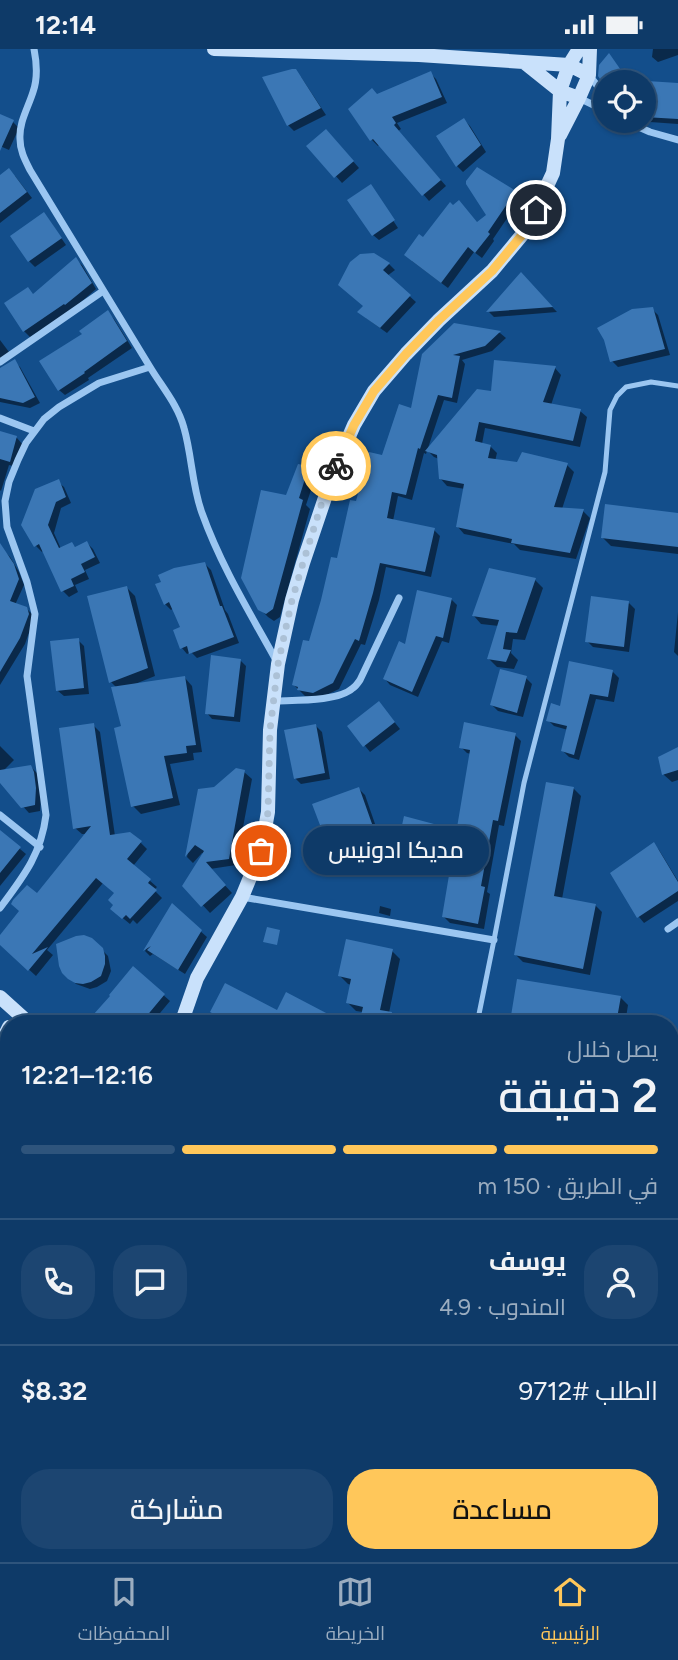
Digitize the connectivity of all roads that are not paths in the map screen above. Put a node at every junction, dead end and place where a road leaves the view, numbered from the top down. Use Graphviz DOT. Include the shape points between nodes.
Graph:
graph roads {
  1 [pos="34,49"];
  2 [pos="215,49"];
  3 [pos="579,49"];
  4 [pos="590,49"];
  5 [pos="256,50"];
  6 [pos="321,50"];
  7 [pos="354,51"];
  8 [pos="525,62"];
  9 [pos="569,65"];
  10 [pos="589,75"];
  11 [pos="593,80"];
  12 [pos="560,90"];
  13 [pos="579,98"];
  14 [pos="593,105"];
  15 [pos="654,133"];
  16 [pos="558,139"];
  17 [pos="678,140"];
  18 [pos="103,291"];
  19 [pos="0,362"];
  20 [pos="150,367"];
  21 [pos="678,386"];
  22 [pos="0,418"];
  23 [pos="34,431"];
  24 [pos="400,598"];
  25 [pos="278,664"];
  26 [pos="273,701"];
  27 [pos="0,815"];
  28 [pos="40,846"];
  29 [pos="242,897"];
  30 [pos="0,908"];
  31 [pos="678,922"];
  32 [pos="668,929"];
  33 [pos="494,940"];
  34 [pos="0,997"];
  35 [pos="9,1015"];
  36 [pos="184,1015"];
  37 [pos="479,1015"];
  1 -- 18 [label="street" via="35,85 21,123 23,155"];
  2 -- 5 [label="main road"];
  3 -- 9 [label="main road"];
  4 -- 10 [label="main road"];
  5 -- 6 [label="main road"];
  6 -- 7 [label="main road"];
  7 -- 8 [label="main road"];
  8 -- 9 [label="main road"];
  8 -- 12 [label="main road"];
  9 -- 10 [label="main road"];
  9 -- 12 [label="main road"];
  10 -- 11 [label="street"];
  10 -- 13 [label="main road"];
  12 -- 13 [label="main road"];
  12 -- 16 [label="main road"];
  13 -- 14 [label="street"];
  13 -- 16 [label="main road"];
  15 -- 17 [label="street"];
  16 -- 25 [label="main road" via="553,173 527,229 492,271 406,354 374,391 354,425 313,529"];
  18 -- 19 [label="street"];
  18 -- 20 [label="street"];
  20 -- 23 [label="street" via="77,395"];
  20 -- 25 [label="street" via="185,429 200,509 213,542"];
  21 -- 33 [label="lane" via="651,382 626,387 610,411 605,472 524,783"];
  22 -- 23 [label="street"];
  23 -- 28 [label="street" via="9,482 5,512 35,614 27,676 46,815"];
  24 -- 26 [label="street" via="353,689 332,697"];
  25 -- 26 [label="main road"];
  26 -- 29 [label="main road" via="265,831"];
  27 -- 28 [label="street"];
  28 -- 30 [label="street"];
  29 -- 33 [label="street"];
  29 -- 36 [label="main road" via="197,978"];
  31 -- 32 [label="street"];
  33 -- 37 [label="lane"];
  34 -- 35 [label="main road"];
}
